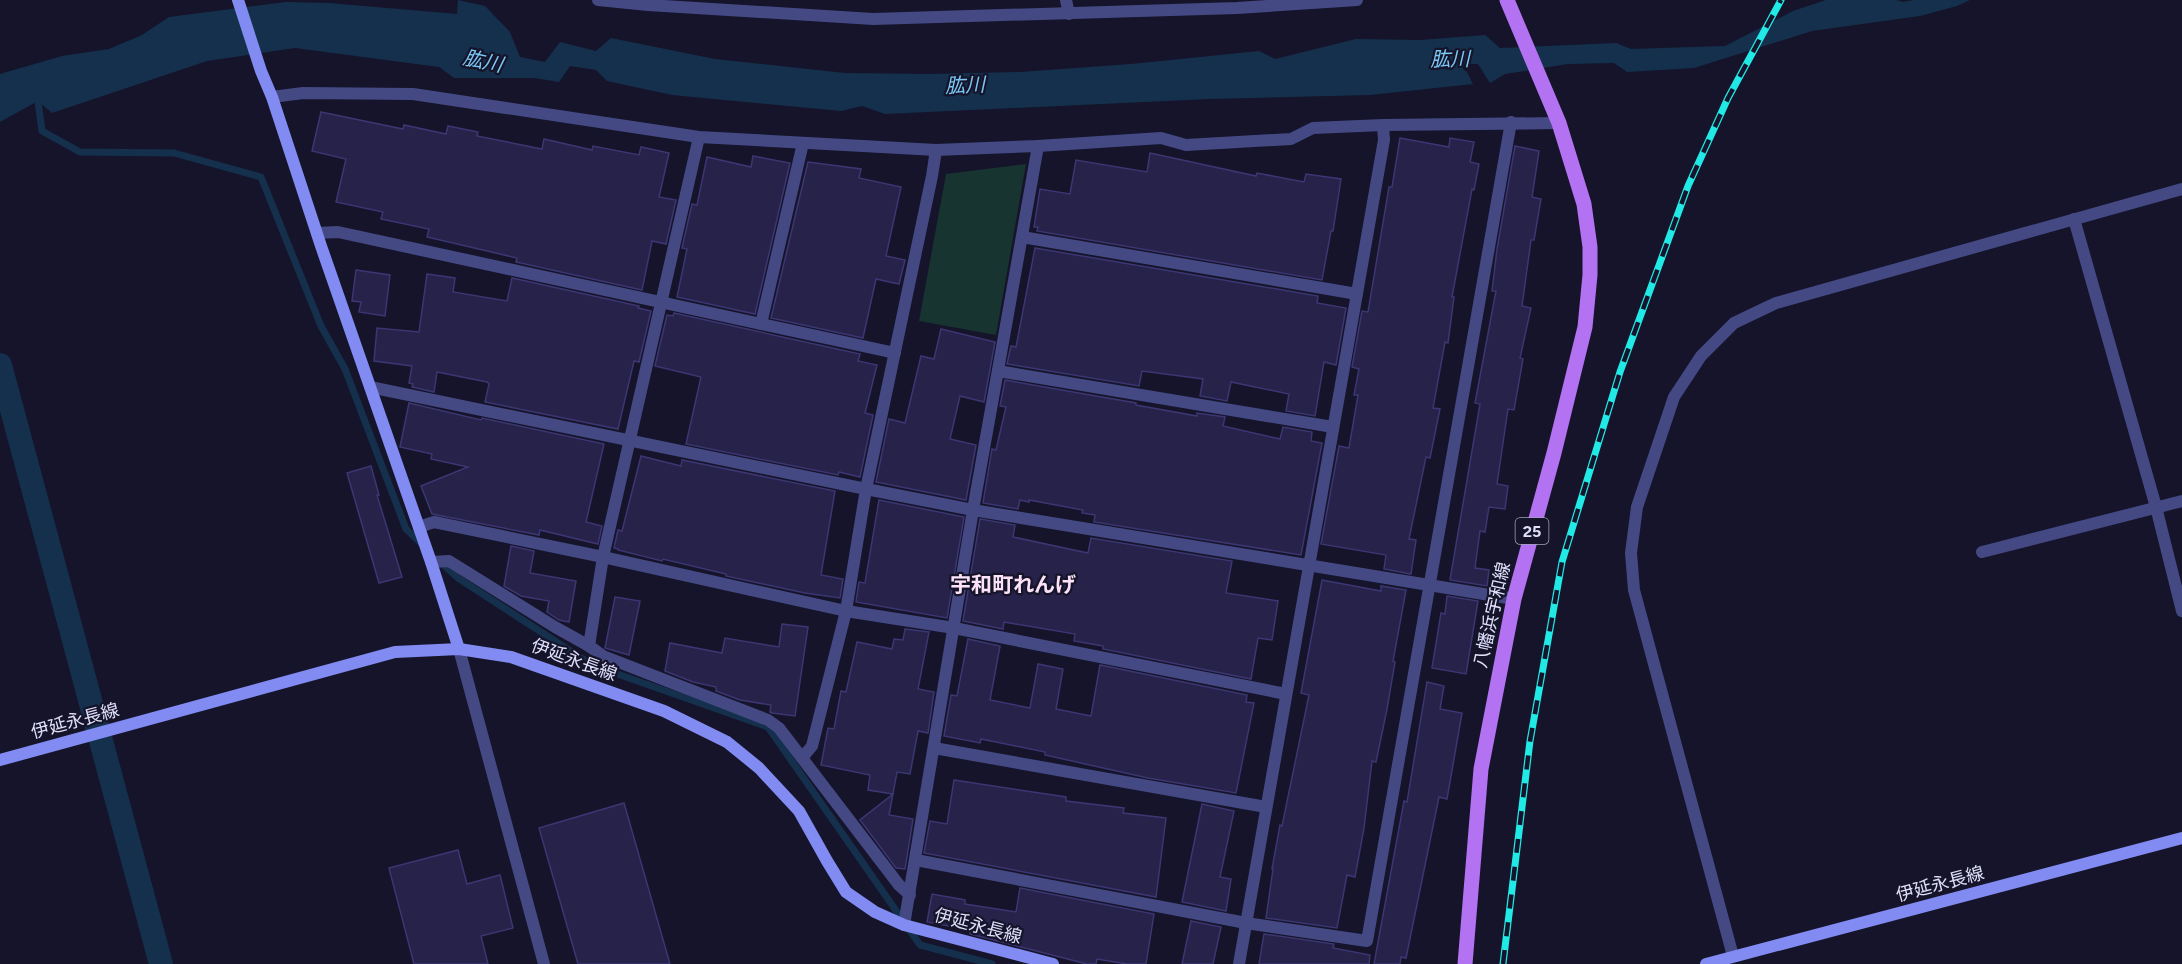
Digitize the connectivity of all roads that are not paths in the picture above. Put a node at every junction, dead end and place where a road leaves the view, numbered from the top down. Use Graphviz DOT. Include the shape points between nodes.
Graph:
graph roads {
  1 [pos="238,0"];
  2 [pos="598,0"];
  3 [pos="1066,0"];
  4 [pos="1357,0"];
  5 [pos="1508,3"];
  6 [pos="1069,14"];
  7 [pos="272,97"];
  8 [pos="1511,122"];
  9 [pos="1559,123"];
  10 [pos="1383,125"];
  11 [pos="699,137"];
  12 [pos="803,142"];
  13 [pos="1038,146"];
  14 [pos="936,150"];
  15 [pos="2182,189"];
  16 [pos="2074,219"];
  17 [pos="317,233"];
  18 [pos="1022,237"];
  19 [pos="1357,294"];
  20 [pos="661,303"];
  21 [pos="760,324"];
  22 [pos="895,353"];
  23 [pos="998,371"];
  24 [pos="370,387"];
  25 [pos="1334,427"];
  26 [pos="629,439"];
  27 [pos="866,489"];
  28 [pos="2182,501"];
  29 [pos="2156,507"];
  30 [pos="973,510"];
  31 [pos="419,527"];
  32 [pos="1982,552"];
  33 [pos="603,557"];
  34 [pos="431,562"];
  35 [pos="1309,566"];
  36 [pos="1430,586"];
  37 [pos="1514,599"];
  38 [pos="846,611"];
  39 [pos="2182,611"];
  40 [pos="954,628"];
  41 [pos="589,646"];
  42 [pos="459,649"];
  43 [pos="1287,694"];
  44 [pos="934,748"];
  45 [pos="802,758"];
  46 [pos="0,760"];
  47 [pos="1266,807"];
  48 [pos="2182,838"];
  49 [pos="916,860"];
  50 [pos="910,895"];
  51 [pos="1246,923"];
  52 [pos="904,925"];
  53 [pos="1733,957"];
  54 [pos="544,964"];
  55 [pos="1053,964"];
  56 [pos="1239,964"];
  57 [pos="1465,964"];
  58 [pos="1706,964"];
  1 -- 7 [label="main road"];
  2 -- 6 [label="street" via="873,19"];
  3 -- 6 [label="street"];
  4 -- 6 [label="street"];
  5 -- 9 [label="main road, 八幡浜宇和線 / 25"];
  7 -- 11 [label="street" via="303,93 413,94"];
  7 -- 17 [label="main road"];
  8 -- 9 [label="street"];
  8 -- 10 [label="street"];
  8 -- 36 [label="street"];
  9 -- 37 [label="main road, 八幡浜宇和線 / 25" via="1584,204 1590,275 1582,338"];
  10 -- 13 [label="street" via="1313,128 1292,139 1268,141 1186,145 1161,138"];
  10 -- 19 [label="street" via="1384,140"];
  11 -- 12 [label="street"];
  11 -- 20 [label="street"];
  12 -- 14 [label="street"];
  12 -- 21 [label="street"];
  13 -- 14 [label="street"];
  13 -- 18 [label="street"];
  14 -- 22 [label="street"];
  15 -- 16 [label="street"];
  16 -- 29 [label="street"];
  16 -- 53 [label="street" via="1776,303 1734,324 1701,356 1674,397 1637,507 1631,553 1634,590"];
  17 -- 20 [label="street" via="338,232"];
  17 -- 24 [label="main road"];
  18 -- 19 [label="street"];
  18 -- 23 [label="street"];
  19 -- 25 [label="street"];
  20 -- 21 [label="street"];
  20 -- 26 [label="street"];
  21 -- 22 [label="street"];
  22 -- 27 [label="street"];
  23 -- 25 [label="street"];
  23 -- 30 [label="street"];
  24 -- 26 [label="street"];
  24 -- 31 [label="main road"];
  25 -- 35 [label="street"];
  26 -- 27 [label="street"];
  26 -- 33 [label="street"];
  27 -- 30 [label="street"];
  27 -- 38 [label="street"];
  28 -- 29 [label="street"];
  29 -- 32 [label="street"];
  29 -- 39 [label="street"];
  30 -- 35 [label="street"];
  30 -- 40 [label="street"];
  31 -- 33 [label="street" via="434,522"];
  31 -- 34 [label="main road"];
  33 -- 38 [label="street"];
  33 -- 41 [label="street"];
  34 -- 41 [label="street" via="449,561"];
  34 -- 42 [label="main road"];
  35 -- 36 [label="street"];
  35 -- 43 [label="street"];
  36 -- 37 [label="street"];
  36 -- 51 [label="street" via="1367,941"];
  37 -- 57 [label="main road, 八幡浜宇和線 / 25" via="1481,769"];
  38 -- 40 [label="street"];
  38 -- 45 [label="street" via="812,746"];
  40 -- 43 [label="street"];
  40 -- 44 [label="street"];
  41 -- 45 [label="street" via="603,656 768,720"];
  42 -- 46 [label="main road, 伊延永長線" via="394,652"];
  42 -- 52 [label="main road, 伊延永長線" via="533,664 664,711 726,742 759,768 800,812 846,892 875,912"];
  42 -- 54 [label="street"];
  43 -- 47 [label="street"];
  44 -- 47 [label="street"];
  44 -- 49 [label="street"];
  45 -- 50 [label="street"];
  47 -- 51 [label="street"];
  48 -- 53 [label="main road, 伊延永長線"];
  49 -- 50 [label="street"];
  49 -- 51 [label="street"];
  50 -- 52 [label="street"];
  51 -- 56 [label="street"];
  52 -- 55 [label="main road, 伊延永長線"];
  53 -- 58 [label="main road, 伊延永長線"];
}
